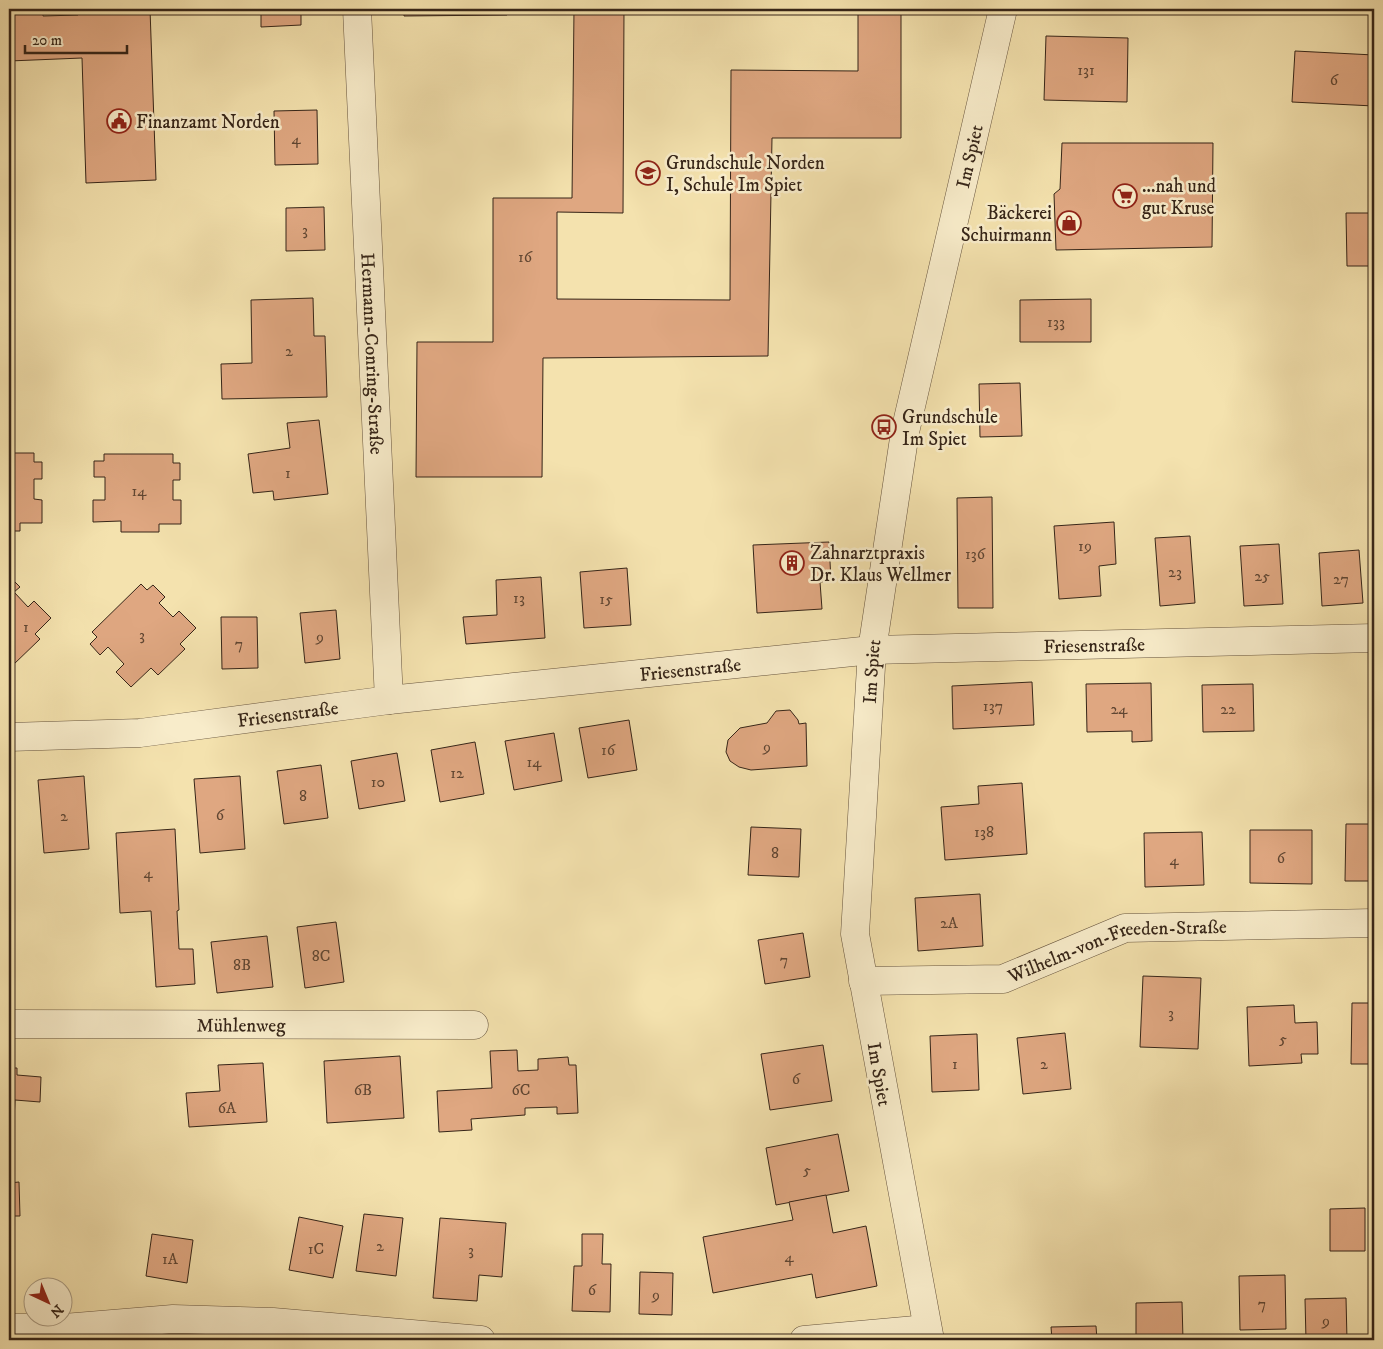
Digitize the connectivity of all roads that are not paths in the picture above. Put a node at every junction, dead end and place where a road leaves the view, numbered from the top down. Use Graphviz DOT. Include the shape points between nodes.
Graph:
graph roads {
  1 [pos="357,9"];
  2 [pos="1003,9"];
  3 [pos="1374,638"];
  4 [pos="872,650"];
  5 [pos="389,700"];
  6 [pos="9,737"];
  7 [pos="1374,923"];
  8 [pos="863,981"];
  9 [pos="9,1024"];
  10 [pos="474,1025"];
  11 [pos="9,1328"];
  12 [pos="928,1334"];
  13 [pos="481,1340"];
  14 [pos="804,1340"];
  1 -- 5 [label="street, Hermann-Conring-Straße"];
  2 -- 4 [label="street, Im Spiet" via="905,432"];
  3 -- 4 [label="street, Friesenstraße"];
  4 -- 5 [label="street, Friesenstraße"];
  4 -- 8 [label="street, Im Spiet" via="855,934"];
  5 -- 6 [label="street, Friesenstraße" via="140,733"];
  7 -- 8 [label="street, Wilhelm-von-Freeden-Straße" via="1125,928 1004,979"];
  8 -- 12 [label="street, Im Spiet"];
  9 -- 10 [label="street, Mühlenweg"];
  11 -- 13 [label="street" via="64,1328 173,1319 273,1322"];
  12 -- 14 [label="street"];
}
